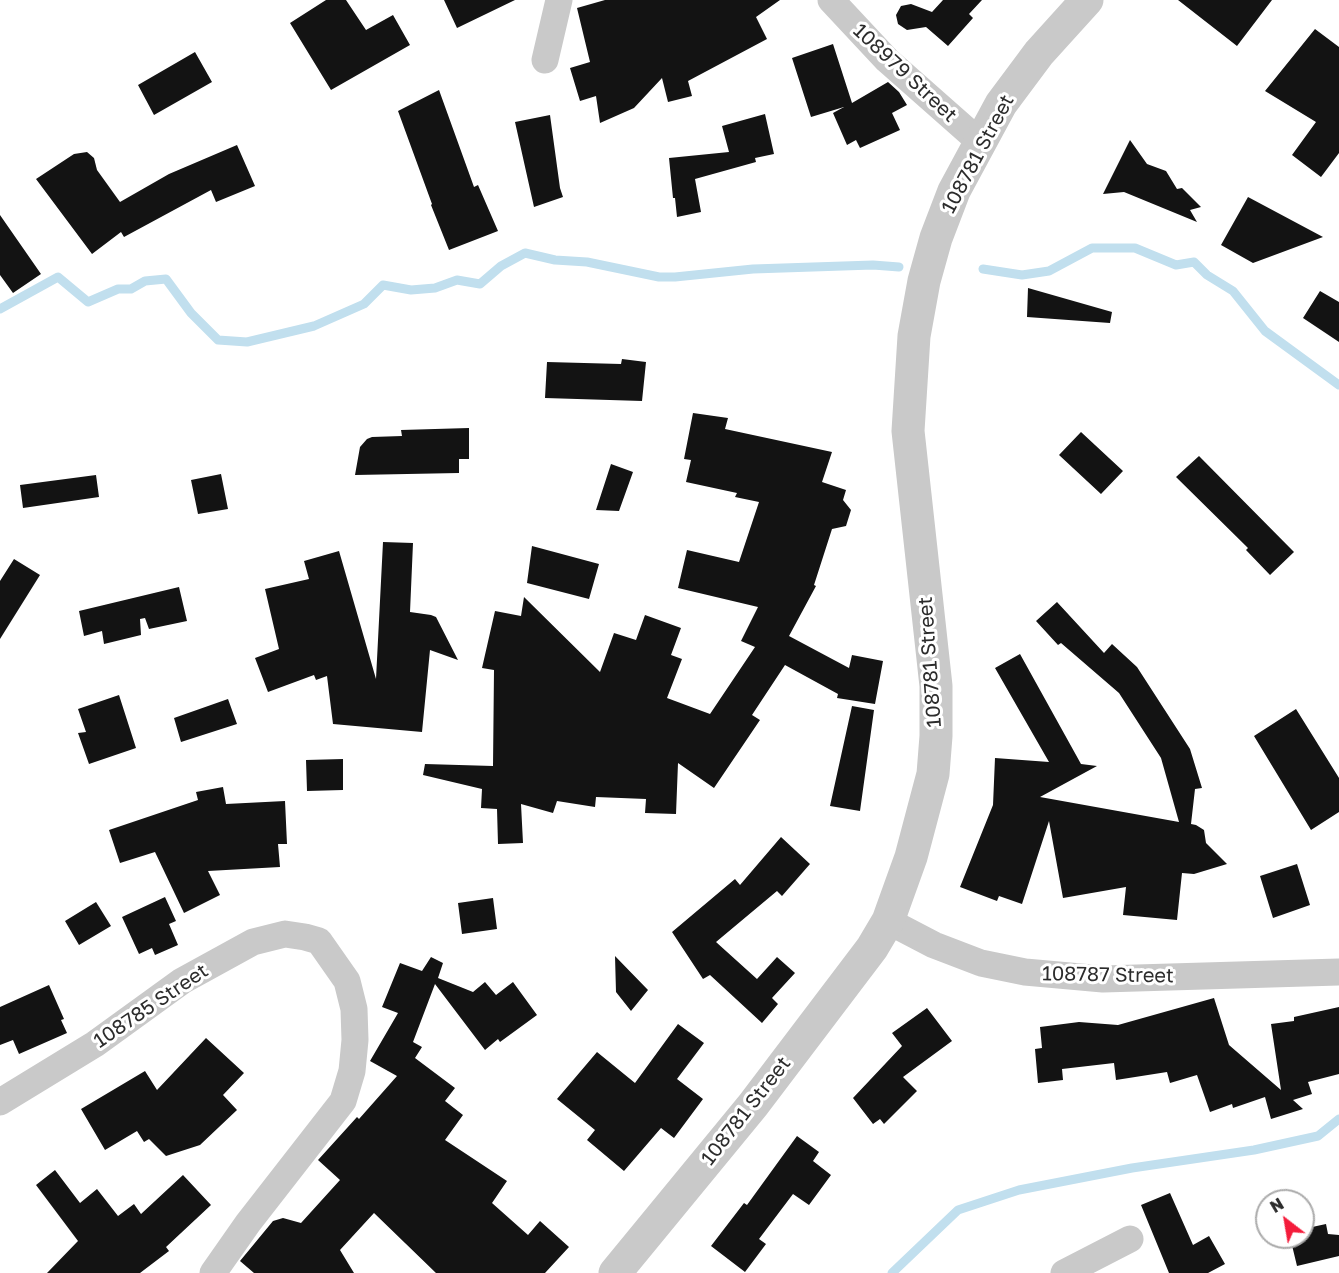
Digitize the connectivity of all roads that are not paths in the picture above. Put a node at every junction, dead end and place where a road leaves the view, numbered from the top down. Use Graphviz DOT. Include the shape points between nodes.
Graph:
graph roads {
  1 [pos="559,0"];
  2 [pos="831,0"];
  3 [pos="1087,0"];
  4 [pos="545,60"];
  5 [pos="981,143"];
  6 [pos="888,921"];
  7 [pos="1339,972"];
  8 [pos="0,1102"];
  9 [pos="1130,1239"];
  10 [pos="213,1273"];
  11 [pos="615,1273"];
  12 [pos="1064,1273"];
  1 -- 4 [label="street"];
  2 -- 5 [label="street, 108979 Street" via="887,60"];
  3 -- 5 [label="street, 108781 Street" via="1001,104"];
  5 -- 6 [label="street, 108781 Street" via="954,191 936,238 914,336 908,431 936,686 936,735 933,774 924,812"];
  6 -- 7 [label="street, 108787 Street" via="971,959 1025,972 1103,979"];
  6 -- 11 [label="street, 108781 Street" via="872,948 753,1105"];
  8 -- 10 [label="street, 108785 Street" via="95,1044 182,981 252,942 285,934 319,941 347,981 354,1009 352,1071 343,1101"];
  9 -- 12 [label="street"];
}
